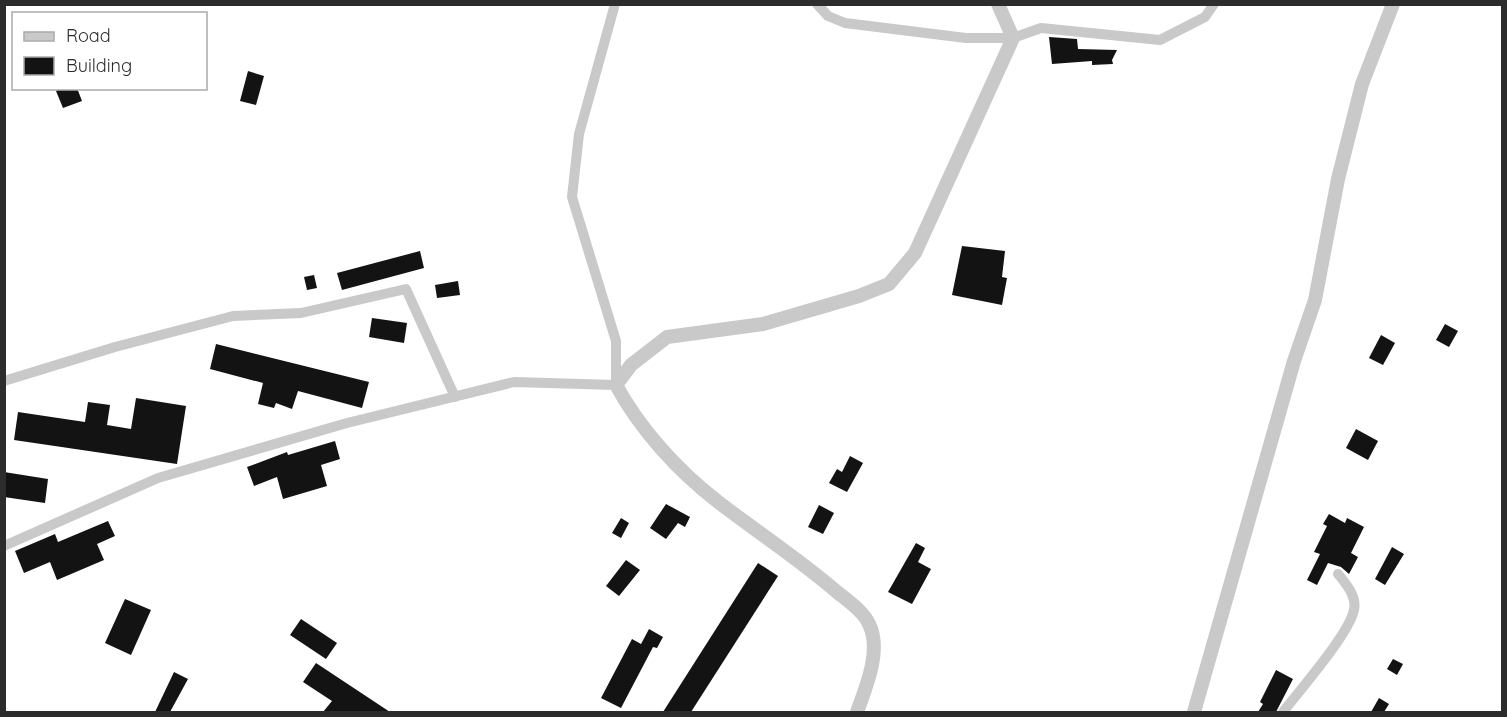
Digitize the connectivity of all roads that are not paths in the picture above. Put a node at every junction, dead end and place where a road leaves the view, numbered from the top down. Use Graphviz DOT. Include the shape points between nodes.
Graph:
graph roads {
  1 [pos="615,4"];
  2 [pos="817,4"];
  3 [pos="998,4"];
  4 [pos="1214,4"];
  5 [pos="1393,4"];
  6 [pos="1013,38"];
  7 [pos="4,381"];
  8 [pos="616,385"];
  9 [pos="454,397"];
  10 [pos="4,546"];
  11 [pos="1338,574"];
  12 [pos="857,712"];
  13 [pos="1194,712"];
  14 [pos="1283,712"];
  1 -- 8 [label="street" via="579,134 572,197 616,341"];
  2 -- 6 [label="street" via="828,16 845,23 966,38"];
  3 -- 6 [label="street"];
  4 -- 6 [label="street" via="1205,17 1160,40 1041,28"];
  5 -- 13 [label="street" via="1362,84 1338,179 1315,300"];
  6 -- 8 [label="street" via="915,253 889,284 763,324 667,338 631,364"];
  7 -- 9 [label="street" via="115,346 233,316 302,313 406,289"];
  8 -- 9 [label="street" via="514,382"];
  8 -- 12 [label="street" via="635,415 676,464 716,501 799,559 869,624 873,651 868,682"];
  9 -- 10 [label="street" via="158,477"];
  11 -- 14 [label="street" via="1351,590 1355,609 1346,630"];
}
